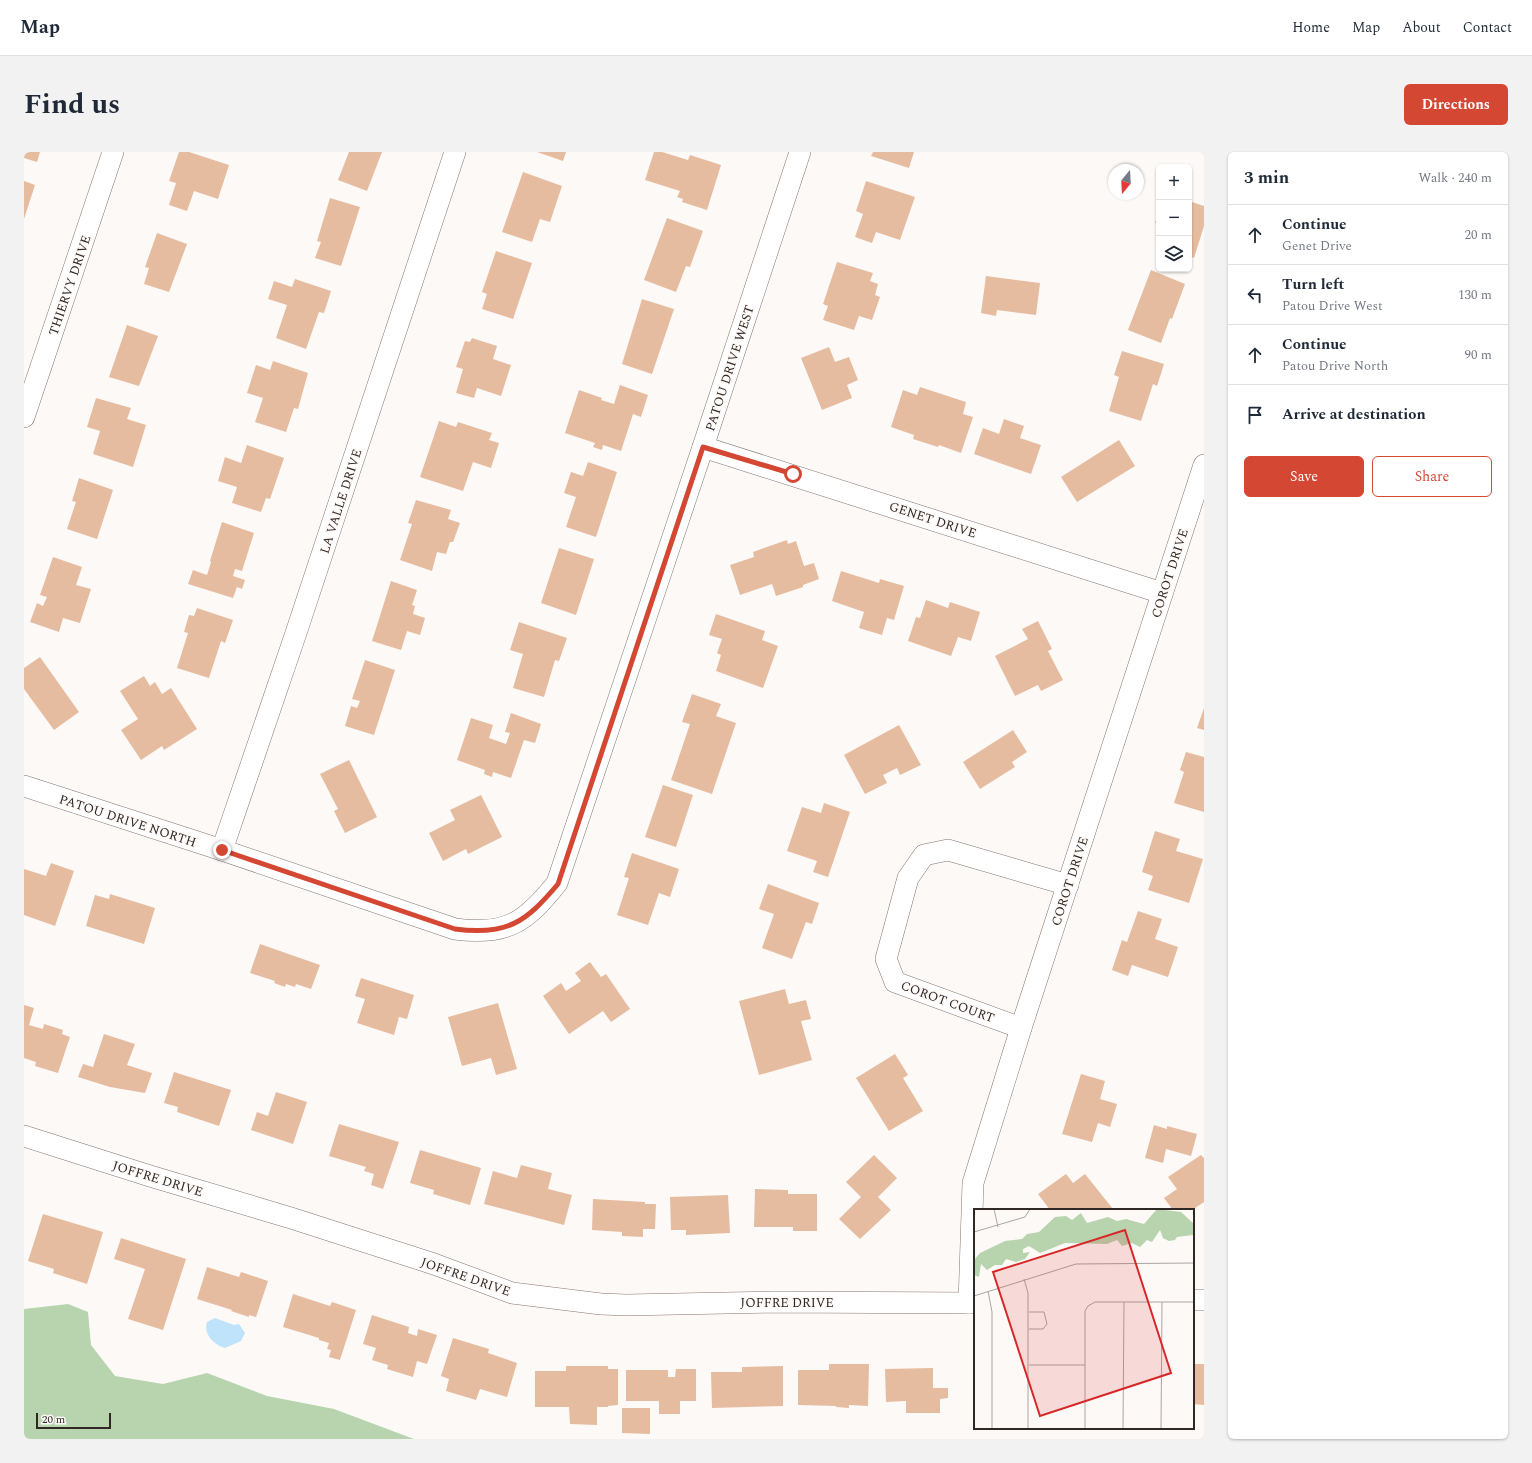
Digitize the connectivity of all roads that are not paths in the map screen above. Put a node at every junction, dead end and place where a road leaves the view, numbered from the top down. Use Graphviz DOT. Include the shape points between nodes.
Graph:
graph roads {
  1 [pos="113,152"];
  2 [pos="455,152"];
  3 [pos="800,152"];
  4 [pos="24,417"];
  5 [pos="703,447"];
  6 [pos="1204,465"];
  7 [pos="1162,593"];
  8 [pos="24,786"];
  9 [pos="222,850"];
  10 [pos="1068,886"];
  11 [pos="528,916"];
  12 [pos="1021,1028"];
  13 [pos="24,1136"];
  14 [pos="972,1303"];
  1 -- 4 [label="street, THIERVY DRIVE"];
  2 -- 9 [label="street, LA VALLE DRIVE"];
  3 -- 5 [label="street, PATOU DRIVE WEST"];
  5 -- 7 [label="street, GENET DRIVE"];
  5 -- 11 [label="street, PATOU DRIVE WEST" via="558,884"];
  6 -- 7 [label="street, COROT DRIVE"];
  7 -- 10 [label="street, COROT DRIVE"];
  8 -- 9 [label="street, PATOU DRIVE NORTH"];
  9 -- 11 [label="street, PATOU DRIVE NORTH" via="455,929 502,929"];
  10 -- 12 [label="street, COROT DRIVE"];
  10 -- 12 [label="street, COROT COURT" via="948,850 924,855 908,878 886,959 895,982"];
  12 -- 14 [label="street, COROT DRIVE" via="973,1183"];
  13 -- 14 [label="street, JOFFRE DRIVE" via="299,1220 434,1264 512,1293 626,1305 775,1302"];
}
